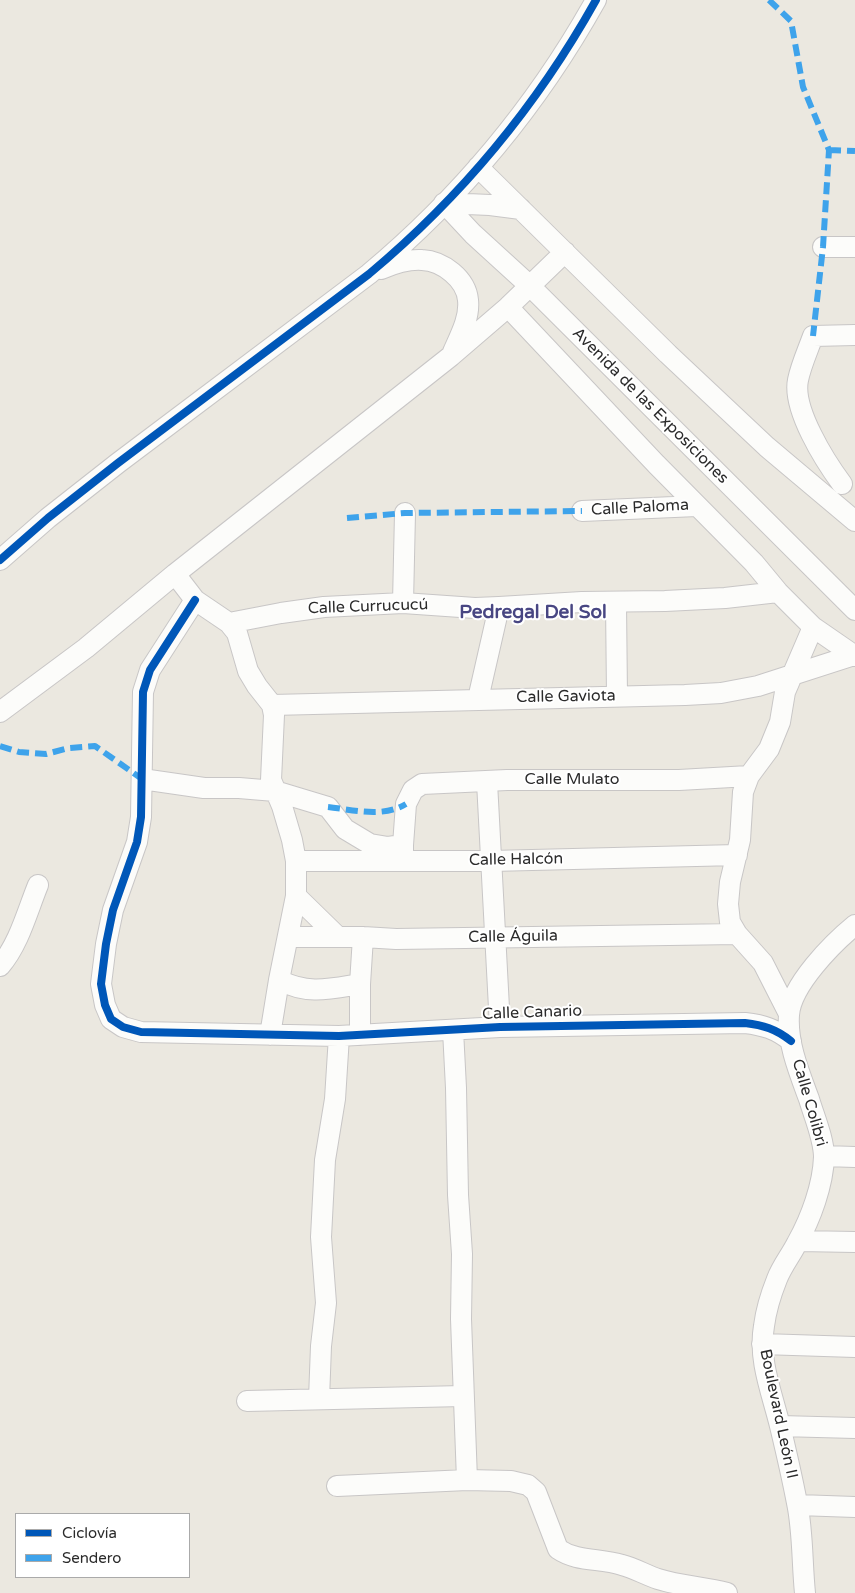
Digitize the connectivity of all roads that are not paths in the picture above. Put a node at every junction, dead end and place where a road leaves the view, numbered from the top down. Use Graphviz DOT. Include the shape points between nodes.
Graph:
graph roads {
  1 [pos="596,0"];
  2 [pos="478,167"];
  3 [pos="444,203"];
  4 [pos="521,209"];
  5 [pos="823,247"];
  6 [pos="855,247"];
  7 [pos="565,252"];
  8 [pos="369,274"];
  9 [pos="530,286"];
  10 [pos="508,307"];
  11 [pos="855,336"];
  12 [pos="451,356"];
  13 [pos="849,489"];
  14 [pos="824,495"];
  15 [pos="697,506"];
  16 [pos="582,511"];
  17 [pos="405,513"];
  18 [pos="855,521"];
  19 [pos="0,560"];
  20 [pos="174,574"];
  21 [pos="778,592"];
  22 [pos="195,600"];
  23 [pos="403,603"];
  24 [pos="616,603"];
  25 [pos="499,607"];
  26 [pos="855,610"];
  27 [pos="229,623"];
  28 [pos="813,627"];
  29 [pos="854,655"];
  30 [pos="793,675"];
  31 [pos="617,696"];
  32 [pos="478,699"];
  33 [pos="272,705"];
  34 [pos="0,712"];
  35 [pos="748,776"];
  36 [pos="142,779"];
  37 [pos="487,782"];
  38 [pos="275,791"];
  39 [pos="403,853"];
  40 [pos="737,855"];
  41 [pos="296,861"];
  42 [pos="491,861"];
  43 [pos="38,885"];
  44 [pos="296,896"];
  45 [pos="855,925"];
  46 [pos="737,934"];
  47 [pos="288,937"];
  48 [pos="338,937"];
  49 [pos="363,937"];
  50 [pos="494,938"];
  51 [pos="0,966"];
  52 [pos="279,980"];
  53 [pos="360,984"];
  54 [pos="789,1014"];
  55 [pos="500,1027"];
  56 [pos="453,1030"];
  57 [pos="270,1035"];
  58 [pos="360,1035"];
  59 [pos="339,1036"];
  60 [pos="791,1041"];
  61 [pos="824,1156"];
  62 [pos="855,1157"];
  63 [pos="798,1240"];
  64 [pos="855,1242"];
  65 [pos="762,1344"];
  66 [pos="855,1347"];
  67 [pos="463,1396"];
  68 [pos="319,1399"];
  69 [pos="247,1401"];
  70 [pos="780,1426"];
  71 [pos="855,1428"];
  72 [pos="467,1480"];
  73 [pos="337,1486"];
  74 [pos="798,1505"];
  75 [pos="855,1507"];
  76 [pos="727,1593"];
  77 [pos="805,1593"];
  1 -- 2 [label="street" via="531,102"];
  2 -- 3 [label="street"];
  2 -- 4 [label="street"];
  3 -- 4 [label="street"];
  3 -- 8 [label="street"];
  3 -- 9 [label="street, Avenida de las Exposiciones"];
  4 -- 7 [label="street"];
  5 -- 6 [label="street"];
  7 -- 9 [label="street"];
  7 -- 14 [label="street" via="689,374"];
  8 -- 12 [label="street" via="391,265 421,260 435,262 457,277 468,300 467,316"];
  8 -- 19 [label="street" via="83,490"];
  9 -- 10 [label="street"];
  9 -- 26 [label="street, Avenida de las Exposiciones"];
  10 -- 12 [label="street"];
  10 -- 15 [label="street"];
  11 -- 13 [label="street" via="813,336 798,381 799,405 807,423 832,470"];
  12 -- 20 [label="street"];
  13 -- 14 [label="street"];
  14 -- 18 [label="street"];
  15 -- 16 [label="street, Calle Paloma"];
  15 -- 21 [label="street"];
  17 -- 23 [label="street"];
  20 -- 22 [label="street"];
  20 -- 34 [label="street" via="86,648"];
  21 -- 24 [label="street, Calle Currucucú"];
  21 -- 28 [label="street"];
  22 -- 27 [label="street"];
  22 -- 36 [label="street, Calle Canario" via="153,664 143,692"];
  23 -- 25 [label="street, Calle Currucucú"];
  23 -- 27 [label="street, Calle Currucucú" via="315,608"];
  24 -- 25 [label="street, Calle Currucucú"];
  24 -- 31 [label="street"];
  25 -- 32 [label="street"];
  27 -- 33 [label="street" via="237,633 248,671"];
  28 -- 29 [label="street"];
  28 -- 30 [label="street"];
  29 -- 30 [label="street, Calle Gaviota"];
  30 -- 31 [label="street, Calle Gaviota" via="721,693"];
  30 -- 35 [label="street" via="769,749"];
  31 -- 32 [label="street, Calle Gaviota"];
  32 -- 33 [label="street, Calle Gaviota"];
  33 -- 38 [label="street" via="275,731 271,780"];
  35 -- 37 [label="street, Calle Mulato"];
  35 -- 40 [label="street" via="743,792"];
  36 -- 38 [label="street" via="204,788"];
  36 -- 57 [label="street, Calle Canario" via="137,842 113,910 106,944 101,984 104,1005 111,1019 123,1028 141,1032"];
  37 -- 39 [label="street, Calle Mulato" via="422,784 413,790 406,804"];
  37 -- 42 [label="street"];
  38 -- 39 [label="street" via="328,807 345,829 370,844"];
  38 -- 41 [label="street" via="288,822"];
  39 -- 41 [label="street, Calle Halcón"];
  39 -- 42 [label="street, Calle Halcón"];
  40 -- 42 [label="street, Calle Halcón"];
  40 -- 46 [label="street" via="728,904 730,922"];
  41 -- 44 [label="street"];
  42 -- 50 [label="street"];
  43 -- 51 [label="street" via="13,946"];
  44 -- 47 [label="street"];
  44 -- 48 [label="street"];
  45 -- 54 [label="street, Calle Colibri" via="840,937 805,979"];
  46 -- 50 [label="street, Calle Águila"];
  46 -- 54 [label="street" via="763,963"];
  47 -- 48 [label="street, Calle Águila"];
  47 -- 52 [label="street"];
  48 -- 49 [label="street, Calle Águila"];
  49 -- 50 [label="street, Calle Águila"];
  49 -- 53 [label="street"];
  50 -- 55 [label="street"];
  52 -- 53 [label="street" via="314,991"];
  52 -- 57 [label="street"];
  53 -- 58 [label="street"];
  54 -- 60 [label="street, Calle Colibri"];
  55 -- 56 [label="street, Calle Canario"];
  55 -- 60 [label="street, Calle Canario" via="744,1023 771,1028"];
  56 -- 58 [label="street, Calle Canario"];
  56 -- 67 [label="street" via="462,1254"];
  57 -- 59 [label="street, Calle Canario"];
  58 -- 59 [label="street, Calle Canario"];
  59 -- 68 [label="street" via="335,1099 325,1160 321,1237 326,1303"];
  60 -- 61 [label="street, Calle Colibri" via="818,1126"];
  61 -- 62 [label="street"];
  61 -- 63 [label="street, Boulevard León II" via="811,1212"];
  63 -- 64 [label="street"];
  63 -- 65 [label="street, Boulevard León II" via="778,1277"];
  65 -- 66 [label="street"];
  65 -- 70 [label="street, Boulevard León II" via="766,1374"];
  67 -- 68 [label="street"];
  67 -- 72 [label="street"];
  68 -- 69 [label="street"];
  70 -- 71 [label="street"];
  70 -- 74 [label="street, Boulevard León II"];
  72 -- 73 [label="street"];
  72 -- 76 [label="street" via="511,1481 528,1485 536,1492 558,1549 567,1555 623,1565 658,1578"];
  74 -- 75 [label="street"];
  74 -- 77 [label="street, Boulevard León II"];
}
